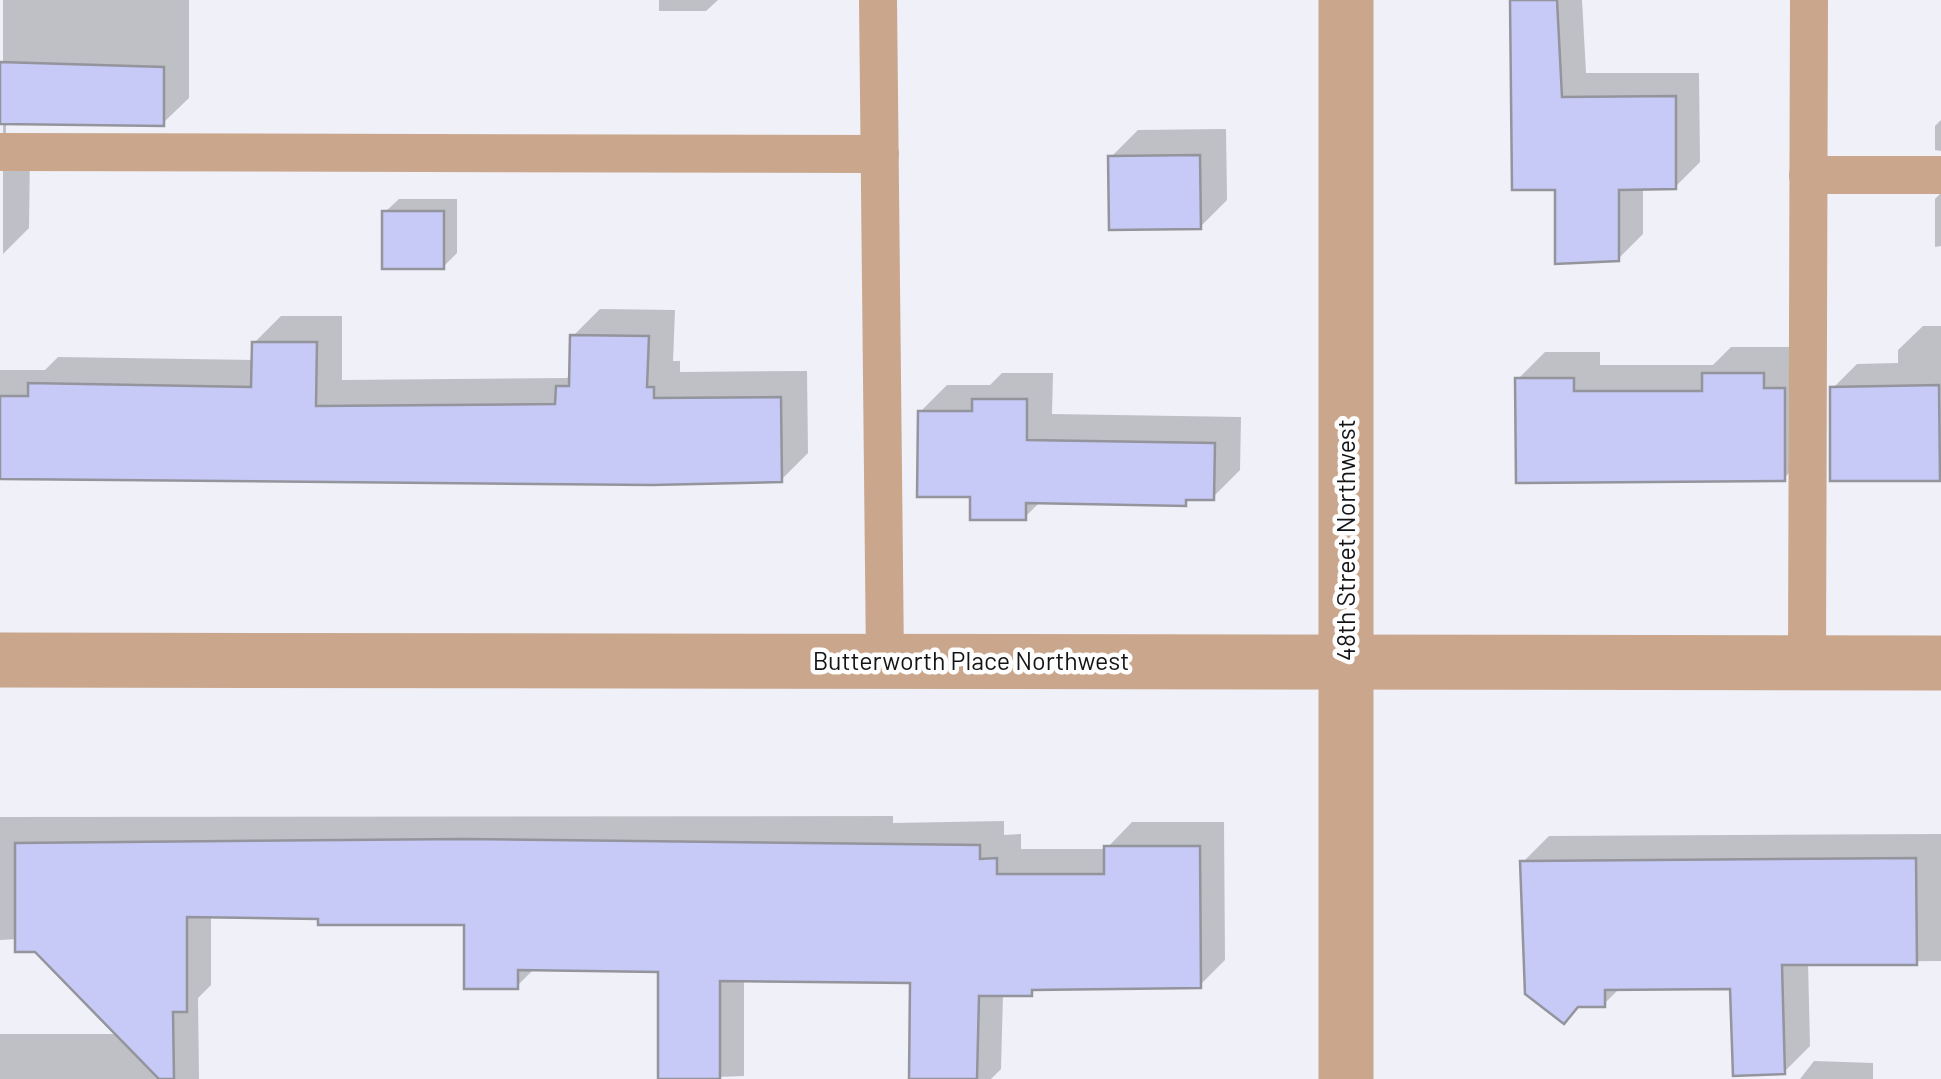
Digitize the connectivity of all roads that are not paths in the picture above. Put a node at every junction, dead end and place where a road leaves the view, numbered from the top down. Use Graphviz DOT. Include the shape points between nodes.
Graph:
graph roads {
  1 [pos="878,0"];
  2 [pos="1346,0"];
  3 [pos="1809,0"];
  4 [pos="0,152"];
  5 [pos="880,154"];
  6 [pos="1808,175"];
  7 [pos="1941,175"];
  8 [pos="0,660"];
  9 [pos="885,661"];
  10 [pos="1346,662"];
  11 [pos="1807,663"];
  12 [pos="1941,663"];
  13 [pos="1346,1079"];
  1 -- 5 [label="lane"];
  2 -- 10 [label="street, 48th Street Northwest"];
  3 -- 6 [label="lane"];
  4 -- 5 [label="lane"];
  5 -- 9 [label="lane"];
  6 -- 7 [label="lane"];
  6 -- 11 [label="lane"];
  8 -- 9 [label="street, Butterworth Place Northwest"];
  9 -- 10 [label="street, Butterworth Place Northwest"];
  10 -- 11 [label="street, Butterworth Place Northwest"];
  10 -- 13 [label="street, 48th Street Northwest"];
  11 -- 12 [label="street, Butterworth Place Northwest"];
}
